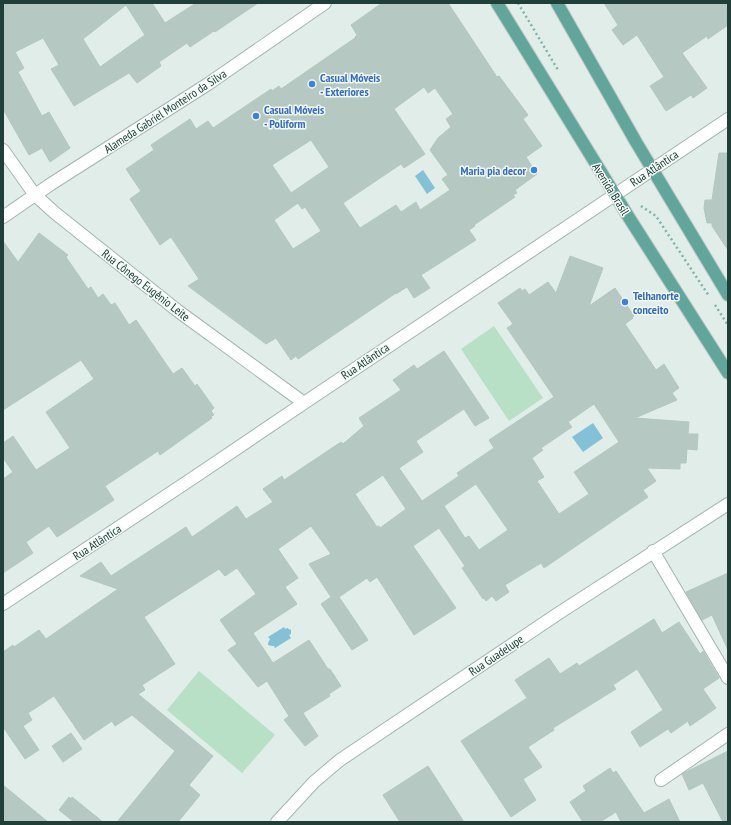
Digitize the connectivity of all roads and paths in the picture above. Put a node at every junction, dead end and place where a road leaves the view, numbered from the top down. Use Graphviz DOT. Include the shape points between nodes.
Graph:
graph roads {
  1 [pos="325,3"];
  2 [pos="497,3"];
  3 [pos="557,3"];
  4 [pos="728,119"];
  5 [pos="3,150"];
  6 [pos="652,169"];
  7 [pos="614,194"];
  8 [pos="35,195"];
  9 [pos="641,206"];
  10 [pos="3,217"];
  11 [pos="728,295"];
  12 [pos="728,325"];
  13 [pos="728,373"];
  14 [pos="304,403"];
  15 [pos="728,504"];
  16 [pos="653,552"];
  17 [pos="3,604"];
  18 [pos="728,678"];
  19 [pos="728,734"];
  20 [pos="661,780"];
  21 [pos="276,822"];
  1 -- 8 [label="street, Alameda Gabriel Monteiro da Silva" via="208,84"];
  2 -- 7 [label="main road, Avenida Brasil"];
  3 -- 6 [label="main road"];
  4 -- 6 [label="street, Rua Atlântica"];
  5 -- 8 [label="street, Rua Cônego Eugênio Leite"];
  6 -- 7 [label="street, Rua Atlântica"];
  6 -- 11 [label="main road"];
  7 -- 13 [label="main road, Avenida Brasil"];
  7 -- 14 [label="street, Rua Atlântica"];
  8 -- 10 [label="street, Alameda Gabriel Monteiro da Silva"];
  8 -- 14 [label="street, Rua Cônego Eugênio Leite" via="178,311"];
  9 -- 12 [label="path" via="656,216"];
  14 -- 17 [label="street, Rua Atlântica"];
  15 -- 16 [label="street, Rua Guadelupe"];
  16 -- 18 [label="street"];
  16 -- 21 [label="street, Rua Guadelupe" via="340,760 314,782"];
  19 -- 20 [label="street"];
}
